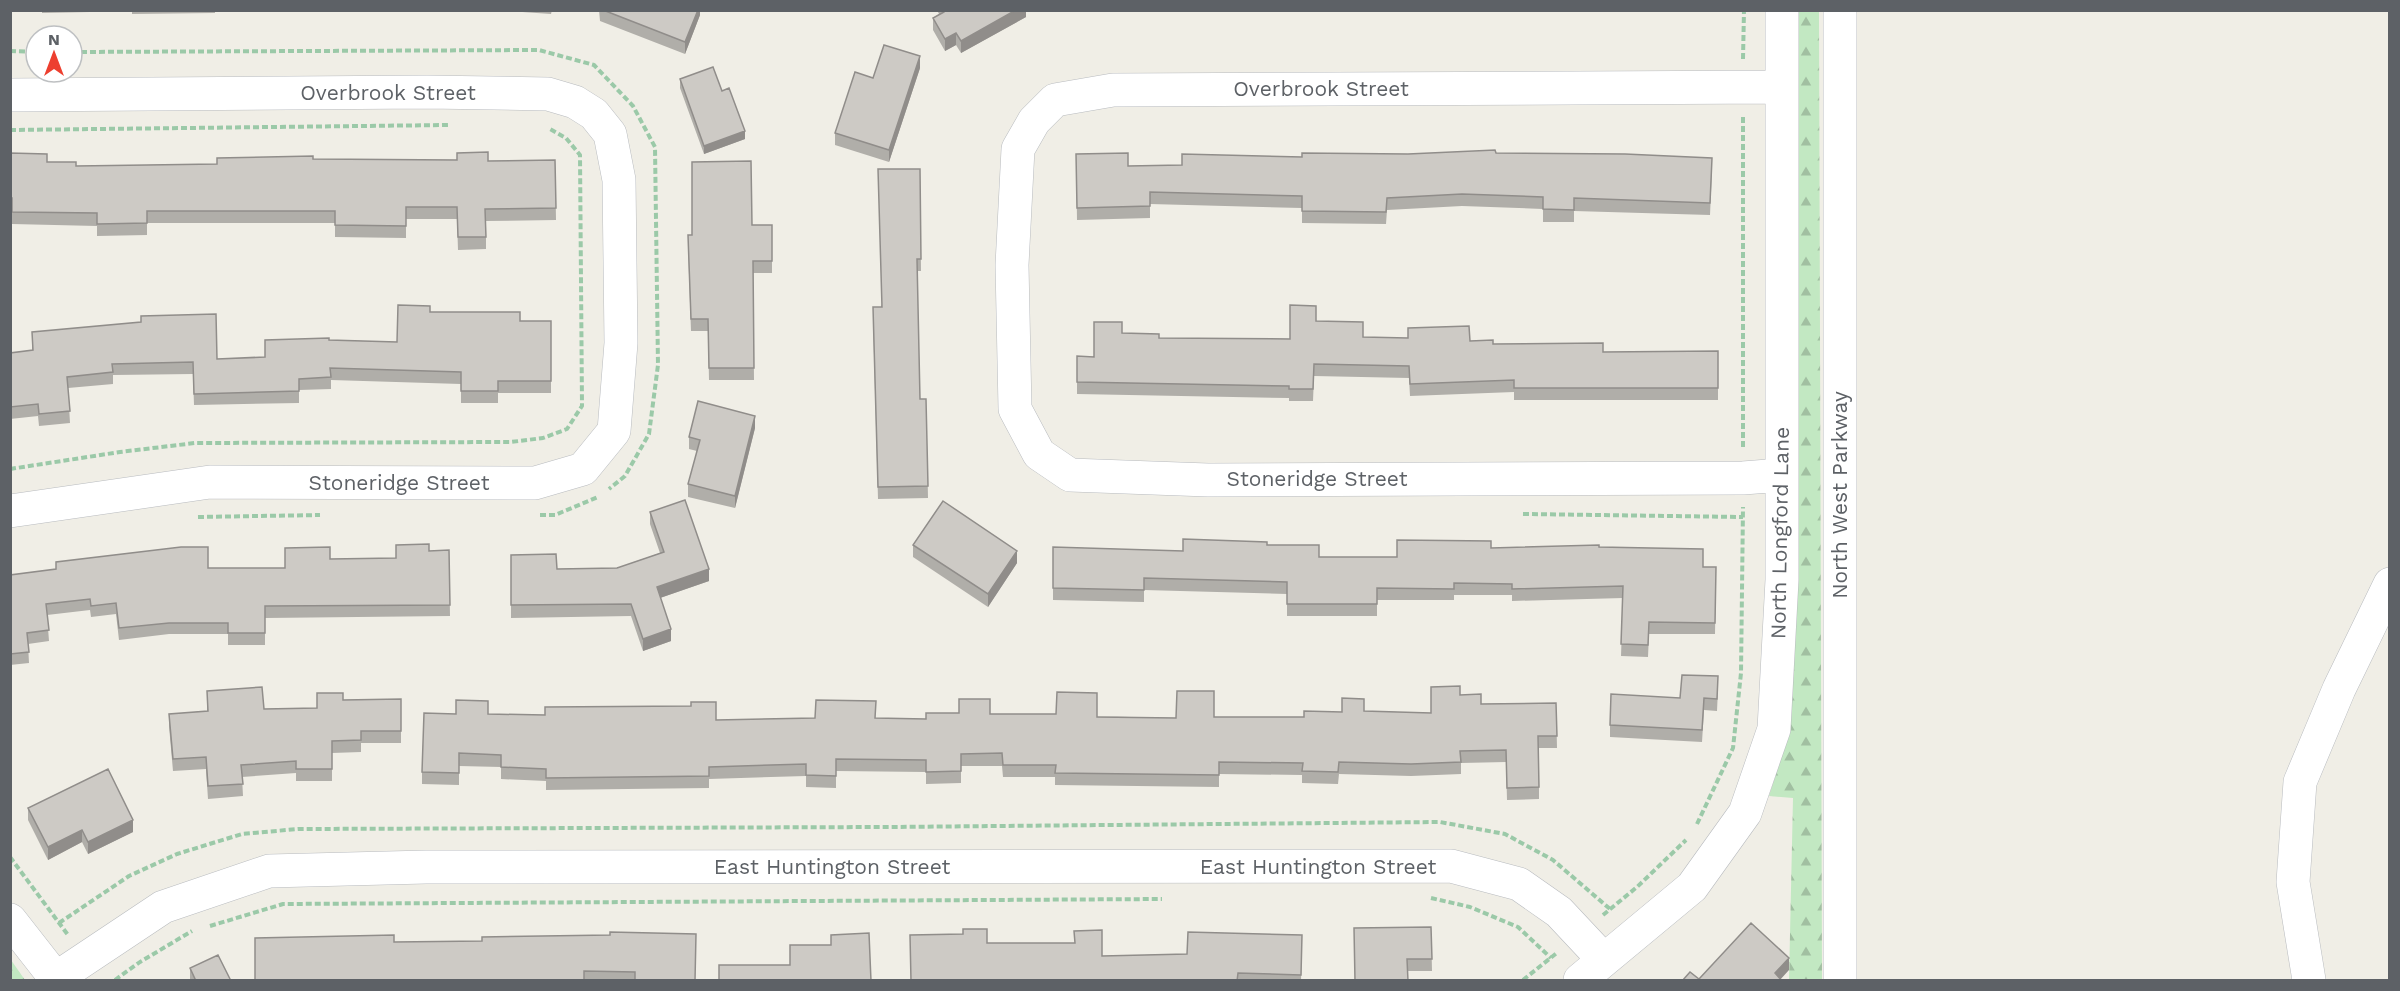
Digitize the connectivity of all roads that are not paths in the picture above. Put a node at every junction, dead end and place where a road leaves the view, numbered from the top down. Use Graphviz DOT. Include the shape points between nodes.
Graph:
graph roads {
  1 [pos="1782,10"];
  2 [pos="1840,10"];
  3 [pos="1782,87"];
  4 [pos="10,95"];
  5 [pos="620,275"];
  6 [pos="1012,280"];
  7 [pos="1782,476"];
  8 [pos="10,511"];
  9 [pos="2390,584"];
  10 [pos="10,920"];
  11 [pos="1592,970"];
  12 [pos="56,980"];
  13 [pos="1840,981"];
  14 [pos="2309,981"];
  1 -- 3 [label="street, North Longford Lane"];
  2 -- 13 [label="street, North West Parkway"];
  3 -- 6 [label="street, Overbrook Street" via="1113,90 1055,100 1034,121 1018,149"];
  3 -- 7 [label="street, North Longford Lane"];
  4 -- 5 [label="street, Overbrook Street" via="548,94 575,102 594,114 610,134 619,180"];
  5 -- 8 [label="street, Stoneridge Street" via="621,344 614,431 583,469 535,483 210,482"];
  6 -- 7 [label="street, Stoneridge Street" via="1015,409 1039,454 1070,475 1208,480"];
  7 -- 11 [label="street, North Longford Lane" via="1782,580 1774,729 1745,813 1692,886"];
  9 -- 14 [label="street" via="2338,690 2300,782 2293,882"];
  10 -- 12 [label="street"];
  11 -- 12 [label="street, East Huntington Street" via="1580,934 1560,912 1520,884 1451,866 426,867 270,870 163,907"];
}
